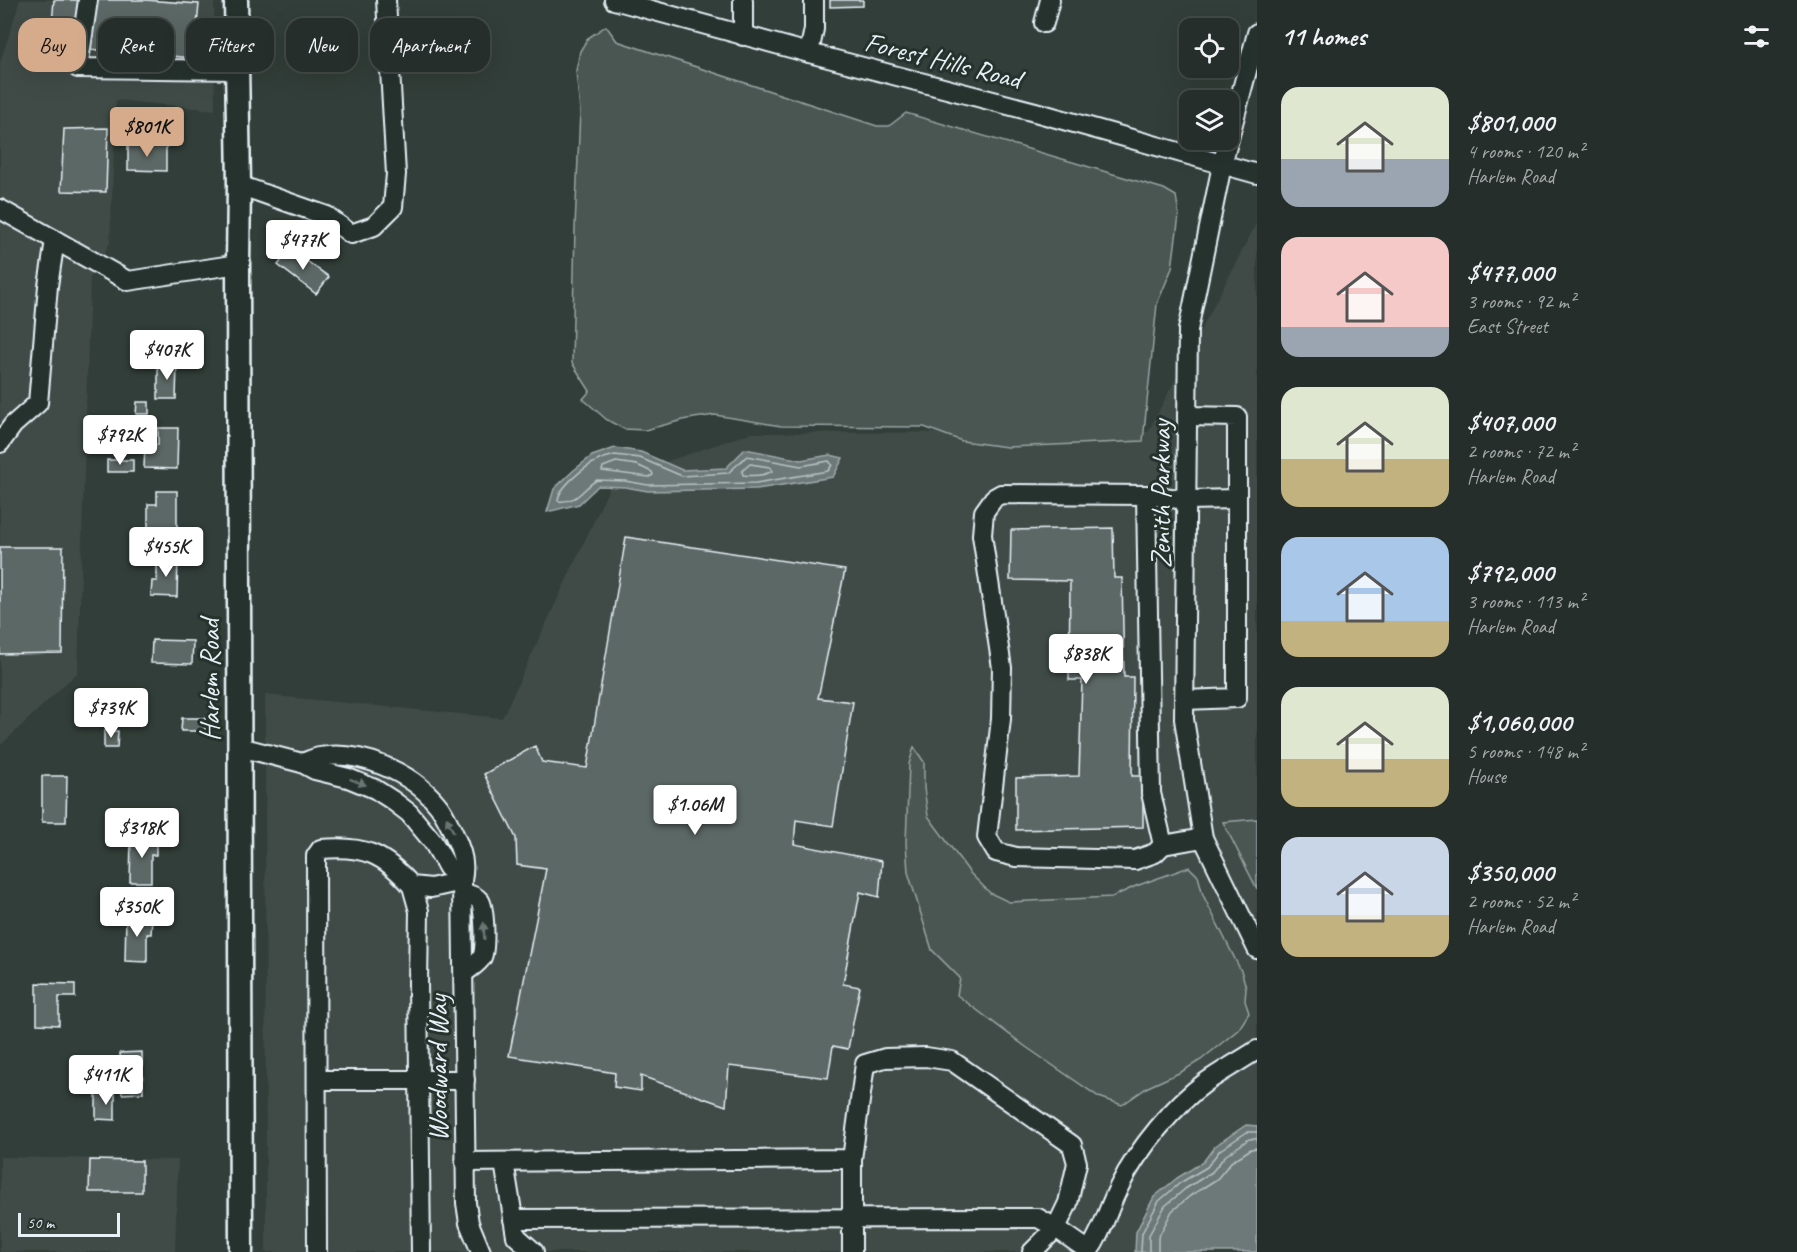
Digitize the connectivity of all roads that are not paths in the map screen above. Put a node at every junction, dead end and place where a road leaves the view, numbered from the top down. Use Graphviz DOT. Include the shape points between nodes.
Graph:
graph roads {
  1 [pos="88,0"];
  2 [pos="236,0"];
  3 [pos="386,0"];
  4 [pos="614,0"];
  5 [pos="743,0"];
  6 [pos="814,0"];
  7 [pos="1050,0"];
  8 [pos="236,18"];
  9 [pos="1044,23"];
  10 [pos="1257,33"];
  11 [pos="743,36"];
  12 [pos="809,53"];
  13 [pos="186,69"];
  14 [pos="237,72"];
  15 [pos="1222,165"];
  16 [pos="1257,174"];
  17 [pos="239,185"];
  18 [pos="0,209"];
  19 [pos="55,240"];
  20 [pos="238,264"];
  21 [pos="1187,416"];
  22 [pos="0,443"];
  23 [pos="1146,495"];
  24 [pos="1237,499"];
  25 [pos="1187,500"];
  26 [pos="1184,700"];
  27 [pos="240,747"];
  28 [pos="302,763"];
  29 [pos="1203,838"];
  30 [pos="1163,845"];
  31 [pos="412,886"];
  32 [pos="463,887"];
  33 [pos="1257,949"];
  34 [pos="1257,1050"];
  35 [pos="317,1080"];
  36 [pos="419,1080"];
  37 [pos="465,1080"];
  38 [pos="852,1159"];
  39 [pos="465,1162"];
  40 [pos="504,1162"];
  41 [pos="513,1219"];
  42 [pos="852,1220"];
  43 [pos="1056,1228"];
  44 [pos="479,1251"];
  45 [pos="242,1252"];
  46 [pos="317,1252"];
  47 [pos="421,1252"];
  48 [pos="534,1252"];
  49 [pos="852,1252"];
  50 [pos="1032,1252"];
  51 [pos="1088,1252"];
  1 -- 13 [label="street" via="78,68"];
  2 -- 8 [label="main road, Harlem Road"];
  3 -- 17 [label="street" via="396,174 393,207 374,226 351,234 327,216"];
  4 -- 11 [label="street, Forest Hills Road"];
  5 -- 11 [label="street"];
  6 -- 12 [label="street"];
  7 -- 9 [label="street"];
  10 -- 15 [label="street, Zenith Parkway"];
  11 -- 12 [label="street, Forest Hills Road"];
  12 -- 15 [label="street, Forest Hills Road"];
  14 -- 17 [label="main road, Harlem Road"];
  15 -- 16 [label="street, Forest Hills Road"];
  15 -- 21 [label="street, Zenith Parkway" via="1188,330"];
  17 -- 20 [label="main road, Harlem Road"];
  18 -- 19 [label="street"];
  19 -- 20 [label="street" via="128,281"];
  19 -- 22 [label="street" via="38,403"];
  20 -- 27 [label="main road, Harlem Road"];
  21 -- 24 [label="street" via="1237,417"];
  21 -- 25 [label="street, Zenith Parkway"];
  23 -- 25 [label="street"];
  23 -- 30 [label="street" via="1151,794"];
  23 -- 30 [label="street" via="1001,494 984,512 982,535 1002,668 1001,719 987,837 996,852 1016,857 1135,860 1155,854"];
  24 -- 25 [label="street"];
  24 -- 26 [label="street" via="1237,698"];
  25 -- 26 [label="street, Zenith Parkway"];
  26 -- 29 [label="street, Zenith Parkway"];
  27 -- 28 [label="street, Woodward Way"];
  27 -- 45 [label="main road, Harlem Road"];
  28 -- 32 [label="street, Woodward Way, one-way" via="362,783 392,800 422,828"];
  32 -- 28 [label="street, Woodward Way, one-way" via="464,861 456,838 446,817 425,791 375,763 339,756"];
  29 -- 30 [label="street"];
  29 -- 33 [label="street, Zenith Parkway"];
  31 -- 32 [label="street"];
  31 -- 35 [label="street" via="396,868 369,852 344,847 321,849 316,856"];
  31 -- 36 [label="street" via="419,911"];
  32 -- 37 [label="street, Woodward Way"];
  34 -- 51 [label="street" via="1204,1083 1148,1140 1120,1185"];
  35 -- 36 [label="street"];
  35 -- 46 [label="street"];
  36 -- 37 [label="street"];
  36 -- 47 [label="street"];
  37 -- 39 [label="street, Woodward Way"];
  38 -- 40 [label="street"];
  38 -- 42 [label="street"];
  38 -- 43 [label="street" via="865,1064 885,1058 952,1061 1072,1145 1077,1163 1068,1203"];
  39 -- 40 [label="street"];
  39 -- 44 [label="street, Woodward Way" via="469,1224"];
  40 -- 41 [label="street"];
  41 -- 42 [label="street"];
  41 -- 48 [label="street" via="516,1236"];
  42 -- 43 [label="street" via="1038,1218"];
  42 -- 49 [label="street"];
  43 -- 50 [label="street"];
  43 -- 51 [label="street"];
}
